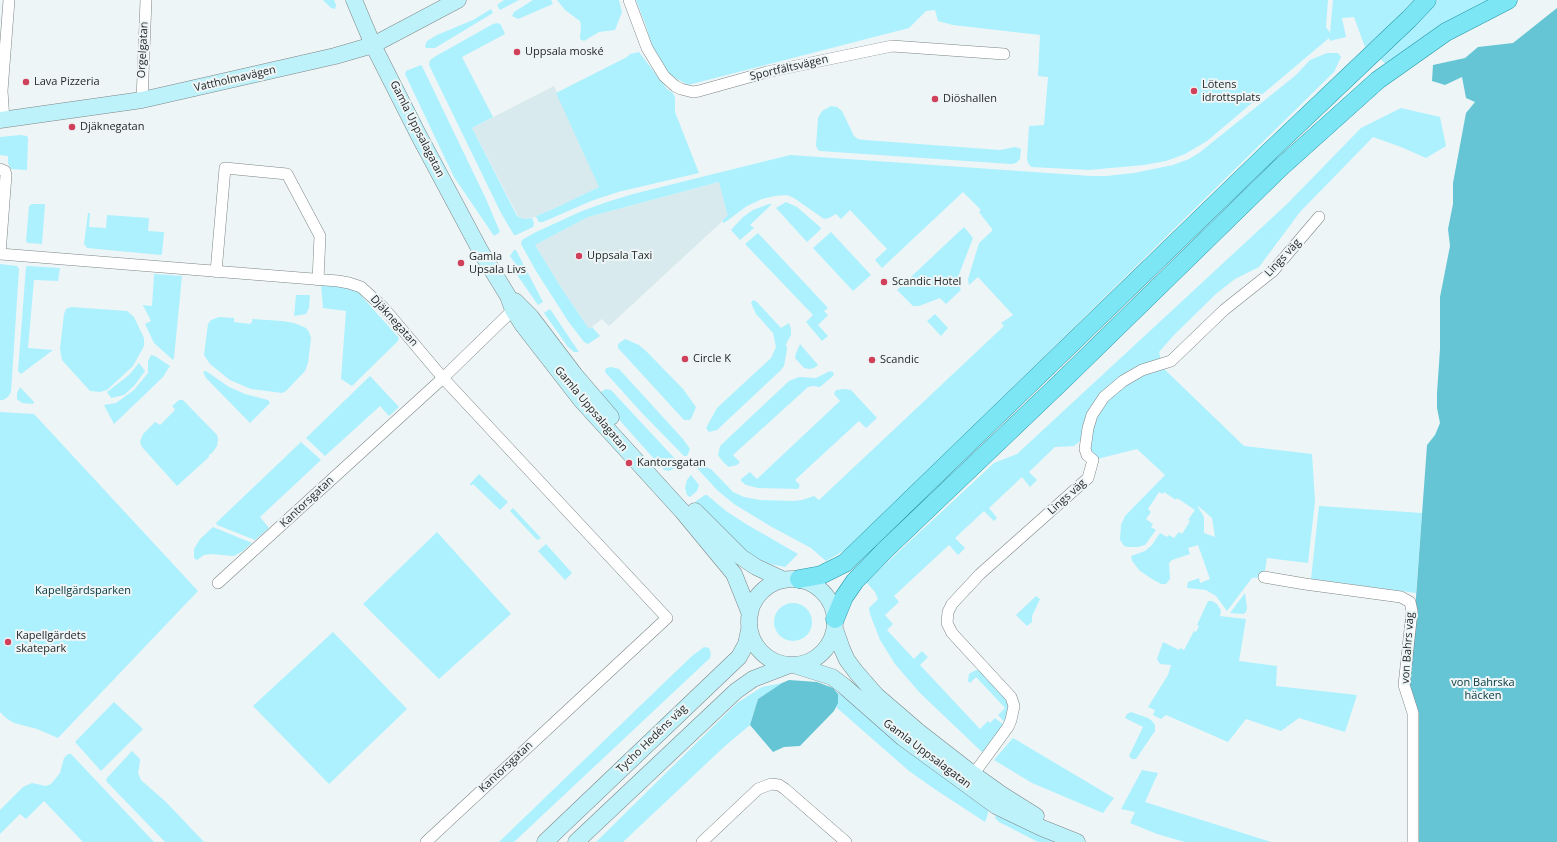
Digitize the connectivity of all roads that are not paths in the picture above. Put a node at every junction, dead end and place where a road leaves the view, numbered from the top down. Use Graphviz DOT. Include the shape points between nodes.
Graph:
graph roads {
  1 [pos="9,0"];
  2 [pos="146,0"];
  3 [pos="354,0"];
  4 [pos="458,0"];
  5 [pos="629,0"];
  6 [pos="1427,0"];
  7 [pos="1508,0"];
  8 [pos="373,44"];
  9 [pos="1004,54"];
  10 [pos="142,100"];
  11 [pos="2,120"];
  12 [pos="0,169"];
  13 [pos="1319,217"];
  14 [pos="0,254"];
  15 [pos="216,272"];
  16 [pos="318,280"];
  17 [pos="514,303"];
  18 [pos="443,378"];
  19 [pos="478,417"];
  20 [pos="1264,577"];
  21 [pos="791,579"];
  22 [pos="218,583"];
  23 [pos="749,622"];
  24 [pos="835,624"];
  25 [pos="792,666"];
  26 [pos="969,779"];
  27 [pos="1073,840"];
  28 [pos="426,842"];
  29 [pos="544,842"];
  30 [pos="576,842"];
  31 [pos="702,842"];
  32 [pos="846,842"];
  33 [pos="1413,842"];
  1 -- 11 [label="street"];
  2 -- 10 [label="street, Orgelgatan"];
  3 -- 8 [label="main road, Gamla Uppsalagatan"];
  4 -- 8 [label="main road, Vattholmavägen"];
  5 -- 9 [label="street, Sportfältsvägen" via="647,48 664,76 675,86 693,92 767,72 892,46"];
  6 -- 21 [label="main road" via="845,563 820,575"];
  7 -- 24 [label="main road" via="1446,32 1378,80 1280,168 885,550 855,581 844,597"];
  8 -- 10 [label="main road, Vattholmavägen" via="335,56"];
  8 -- 17 [label="main road, Gamla Uppsalagatan" via="421,141 481,252"];
  10 -- 11 [label="main road, Vattholmavägen"];
  12 -- 14 [label="street" via="5,171 6,175"];
  13 -- 26 [label="street, Lings väg" via="1273,271 1224,310 1171,361 1142,370 1123,381 1104,397 1096,407 1088,428 1085,449 1087,455 1094,460 1088,478 980,574 952,604 947,623 952,633 1011,697 1014,706 1008,727"];
  14 -- 15 [label="street, Djäknegatan"];
  15 -- 16 [label="street, Djäknegatan"];
  15 -- 16 [label="street" via="225,168 287,174 320,236"];
  16 -- 18 [label="street, Djäknegatan" via="348,282 361,287 383,307"];
  17 -- 18 [label="street, Kantorsgatan"];
  17 -- 21 [label="main road, Gamla Uppsalagatan" via="531,317 590,394 708,525 741,557 756,567"];
  17 -- 23 [label="main road, Gamla Uppsalagatan" via="522,324 581,400 682,511 734,574"];
  18 -- 19 [label="street, Djäknegatan"];
  18 -- 22 [label="street, Kantorsgatan"];
  19 -- 28 [label="street, Kantorsgatan" via="666,618"];
  20 -- 33 [label="street, von Bahrs väg" via="1401,597 1410,602 1412,611 1404,685 1413,713"];
  21 -- 23 [label="main road" via="770,585 759,594"];
  21 -- 24 [label="main road" via="812,584 824,593 832,605"];
  23 -- 25 [label="main road" via="754,643 762,654 774,662"];
  23 -- 29 [label="main road, Tycho Hedéns väg" via="746,644 739,657"];
  24 -- 25 [label="main road" via="832,640 822,654 808,663"];
  24 -- 26 [label="main road, Gamla Uppsalagatan" via="842,649 856,672 876,695"];
  25 -- 26 [label="main road, Gamla Uppsalagatan" via="832,677 903,738"];
  25 -- 30 [label="main road, Tycho Hedéns väg" via="753,679 736,691"];
  26 -- 27 [label="main road, Gamla Uppsalagatan" via="996,806"];
  31 -- 32 [label="street" via="758,789 771,784 779,784"];
}
